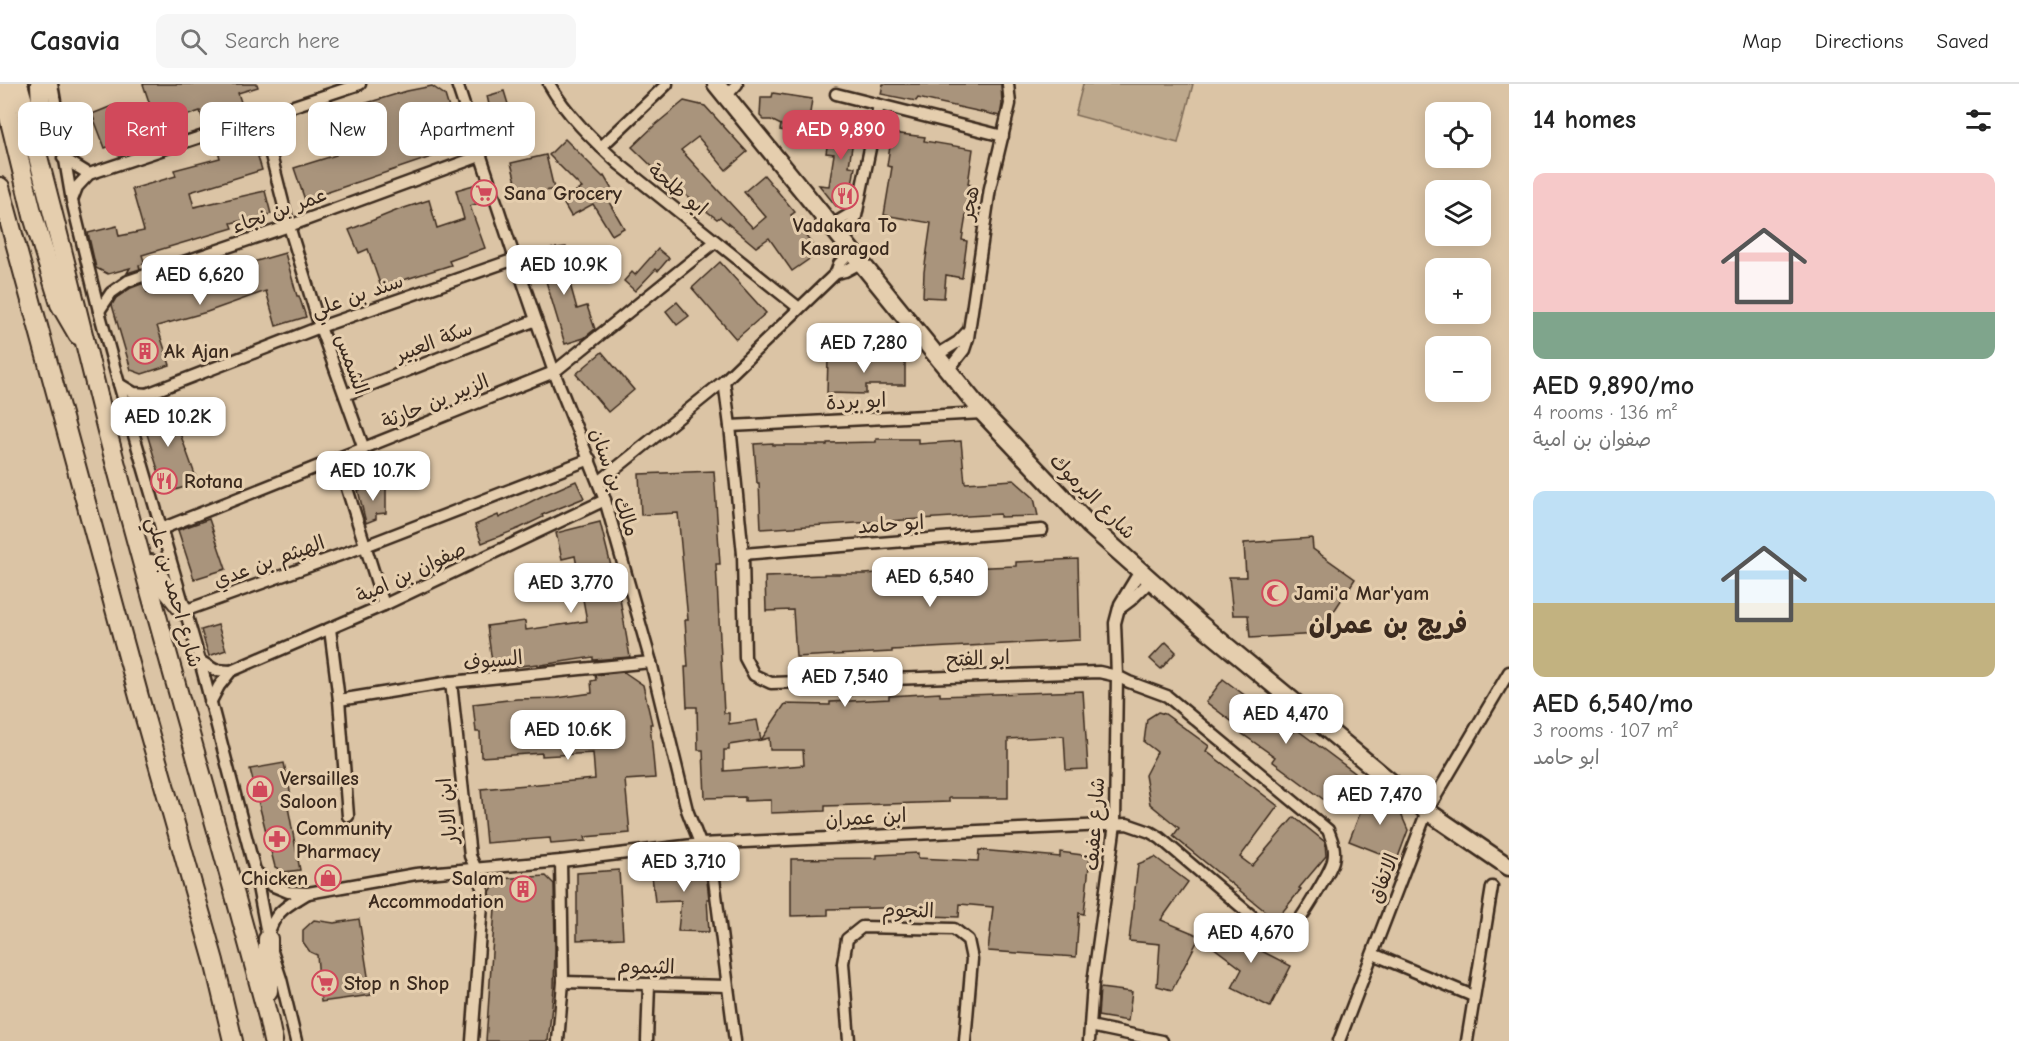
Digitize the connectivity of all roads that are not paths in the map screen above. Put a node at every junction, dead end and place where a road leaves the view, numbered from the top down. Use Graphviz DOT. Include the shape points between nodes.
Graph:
graph roads {
  1 [pos="1,84"];
  2 [pos="18,84"];
  3 [pos="40,84"];
  4 [pos="51,84"];
  5 [pos="360,84"];
  6 [pos="457,84"];
  7 [pos="549,84"];
  8 [pos="667,84"];
  9 [pos="1008,84"];
  10 [pos="726,88"];
  11 [pos="836,94"];
  12 [pos="463,102"];
  13 [pos="296,105"];
  14 [pos="879,105"];
  15 [pos="200,136"];
  16 [pos="1003,136"];
  17 [pos="601,147"];
  18 [pos="271,156"];
  19 [pos="480,156"];
  20 [pos="63,158"];
  21 [pos="88,174"];
  22 [pos="45,178"];
  23 [pos="0,187"];
  24 [pos="72,201"];
  25 [pos="289,226"];
  26 [pos="836,230"];
  27 [pos="715,242"];
  28 [pos="857,256"];
  29 [pos="515,259"];
  30 [pos="799,308"];
  31 [pos="99,311"];
  32 [pos="536,320"];
  33 [pos="320,327"];
  34 [pos="969,330"];
  35 [pos="89,355"];
  36 [pos="938,355"];
  37 [pos="949,369"];
  38 [pos="554,372"];
  39 [pos="724,381"];
  40 [pos="119,384"];
  41 [pos="147,394"];
  42 [pos="345,395"];
  43 [pos="983,412"];
  44 [pos="130,423"];
  45 [pos="730,426"];
  46 [pos="364,449"];
  47 [pos="590,459"];
  48 [pos="338,460"];
  49 [pos="599,482"];
  50 [pos="605,500"];
  51 [pos="161,529"];
  52 [pos="1042,530"];
  53 [pos="138,543"];
  54 [pos="365,546"];
  55 [pos="743,554"];
  56 [pos="1145,576"];
  57 [pos="384,605"];
  58 [pos="184,611"];
  59 [pos="330,629"];
  60 [pos="200,661"];
  61 [pos="651,662"];
  62 [pos="231,671"];
  63 [pos="1509,672"];
  64 [pos="1117,676"];
  65 [pos="451,682"];
  66 [pos="339,700"];
  67 [pos="210,703"];
  68 [pos="1427,811"];
  69 [pos="348,816"];
  70 [pos="1115,824"];
  71 [pos="1334,843"];
  72 [pos="701,844"];
  73 [pos="561,861"];
  74 [pos="1509,867"];
  75 [pos="476,869"];
  76 [pos="255,871"];
  77 [pos="1492,887"];
  78 [pos="308,894"];
  79 [pos="268,939"];
  80 [pos="1373,954"];
  81 [pos="563,982"];
  82 [pos="649,984"];
  83 [pos="727,986"];
  84 [pos="1473,996"];
  85 [pos="268,1017"];
  86 [pos="1090,1026"];
  87 [pos="233,1041"];
  88 [pos="273,1041"];
  89 [pos="296,1041"];
  90 [pos="472,1041"];
  91 [pos="558,1041"];
  92 [pos="647,1041"];
  93 [pos="735,1041"];
  94 [pos="849,1041"];
  95 [pos="965,1041"];
  96 [pos="1089,1041"];
  97 [pos="1162,1041"];
  98 [pos="1339,1041"];
  99 [pos="1467,1041"];
  1 -- 35 [label="main road" via="33,216 60,304"];
  2 -- 22 [label="main road, شارع احمد بن علي"];
  3 -- 22 [label="main road"];
  4 -- 20 [label="street, شارع احمد بن علي"];
  5 -- 13 [label="street"];
  6 -- 12 [label="street, مالك بن سنان"];
  7 -- 17 [label="street, ابو طلحة"];
  8 -- 17 [label="street"];
  9 -- 16 [label="street, هجر" via="1010,104"];
  10 -- 26 [label="street, شارع اليرموك"];
  11 -- 14 [label="street"];
  14 -- 16 [label="street"];
  14 -- 26 [label="street" via="858,210"];
  15 -- 21 [label="street"];
  16 -- 34 [label="street, هجر" via="982,233"];
  17 -- 27 [label="street, ابو طلحة"];
  18 -- 25 [label="street, الشمس"];
  19 -- 25 [label="street, عمر بن نجاء"];
  19 -- 29 [label="street, مالك بن سنان"];
  20 -- 21 [label="street"];
  20 -- 24 [label="street, شارع احمد بن علي"];
  21 -- 24 [label="street"];
  22 -- 35 [label="main road, شارع احمد بن علي"];
  23 -- 87 [label="main road"];
  24 -- 31 [label="street, شارع احمد بن علي"];
  25 -- 31 [label="street, عمر بن نجاء" via="128,281 111,293"];
  25 -- 33 [label="street, الشمس"];
  26 -- 28 [label="street, شارع اليرموك"];
  27 -- 30 [label="street, ابو طلحة"];
  27 -- 38 [label="street, الزبير بن حارثة"];
  28 -- 30 [label="street" via="839,264 836,273"];
  28 -- 36 [label="street, شارع اليرموك"];
  29 -- 32 [label="street, مالك بن سنان"];
  29 -- 33 [label="street, سند بن علي"];
  30 -- 39 [label="street"];
  31 -- 40 [label="street, شارع احمد بن علي"];
  32 -- 38 [label="street, مالك بن سنان"];
  32 -- 42 [label="street, سكة العبير"];
  33 -- 41 [label="street, سند بن علي"];
  33 -- 42 [label="street, الشمس"];
  34 -- 36 [label="street"];
  34 -- 37 [label="street, هجر" via="964,350"];
  35 -- 53 [label="main road, شارع احمد بن علي"];
  36 -- 37 [label="street, شارع اليرموك"];
  37 -- 43 [label="street, شارع اليرموك"];
  38 -- 46 [label="street, الزبير بن حارثة"];
  38 -- 47 [label="street, مالك بن سنان"];
  39 -- 45 [label="street, ابو الفتح"];
  39 -- 49 [label="street"];
  40 -- 41 [label="street" via="128,391"];
  40 -- 44 [label="street, شارع احمد بن علي"];
  41 -- 44 [label="street" via="135,407"];
  42 -- 46 [label="street, الشمس"];
  43 -- 45 [label="street, ابو بردة"];
  43 -- 56 [label="street, شارع اليرموك" via="1090,526"];
  44 -- 51 [label="street, شارع احمد بن علي"];
  45 -- 55 [label="street, ابو الفتح"];
  46 -- 48 [label="street, الزبير بن حارثة"];
  47 -- 49 [label="street, مالك بن سنان"];
  47 -- 54 [label="street, الهيثم بن عدي"];
  48 -- 51 [label="street, الزبير بن حارثة"];
  48 -- 54 [label="street"];
  49 -- 50 [label="street, مالك بن سنان"];
  50 -- 57 [label="street, صفوان بن امية"];
  50 -- 61 [label="street, مالك بن سنان"];
  51 -- 58 [label="street, شارع احمد بن علي"];
  52 -- 55 [label="street, ابو حامد"];
  53 -- 58 [label="main road"];
  53 -- 85 [label="main road, شارع احمد بن علي"];
  54 -- 57 [label="street"];
  54 -- 58 [label="street, الهيثم بن عدي"];
  55 -- 64 [label="street, ابو الفتح" via="745,658 754,675 771,683 1090,672"];
  56 -- 64 [label="street, شارع عفيف" via="1127,591 1118,610 1114,631"];
  56 -- 68 [label="street, شارع اليرموك"];
  57 -- 59 [label="street, صفوان بن امية"];
  58 -- 60 [label="street, شارع احمد بن علي"];
  59 -- 62 [label="street, صفوان بن امية"];
  59 -- 66 [label="street"];
  60 -- 62 [label="street" via="215,670"];
  60 -- 67 [label="street, شارع احمد بن علي"];
  61 -- 65 [label="street, السيوف"];
  61 -- 72 [label="street, مالك بن سنان" via="687,810"];
  62 -- 67 [label="street"];
  63 -- 68 [label="street, الاتفاق"];
  64 -- 70 [label="street, شارع عفيف"];
  64 -- 71 [label="street, ابو الفتح" via="1167,696 1328,830"];
  65 -- 66 [label="street, السيوف"];
  65 -- 75 [label="street, ابن الابار" via="470,856"];
  66 -- 69 [label="street"];
  67 -- 76 [label="street, شارع احمد بن علي"];
  68 -- 74 [label="street, شارع اليرموك"];
  68 -- 80 [label="street, الاتفاق"];
  70 -- 71 [label="street, ابن عمران" via="1139,827 1160,838 1272,933 1283,935 1291,931 1313,899 1333,861"];
  70 -- 72 [label="street, ابن عمران"];
  70 -- 86 [label="street, شارع عفيف"];
  72 -- 73 [label="street, ابن عمران"];
  72 -- 83 [label="street, مالك بن سنان" via="714,879"];
  73 -- 75 [label="street, ابن عمران"];
  73 -- 81 [label="street"];
  75 -- 78 [label="street, ابن عمران" via="416,874"];
  75 -- 90 [label="street, ابن الابار" via="483,891"];
  76 -- 78 [label="street, ابن عمران" via="271,885"];
  76 -- 79 [label="street, شارع احمد بن علي"];
  77 -- 84 [label="street"];
  78 -- 79 [label="street, ابن عمران" via="276,915"];
  79 -- 85 [label="main road"];
  79 -- 89 [label="street, شارع احمد بن علي"];
  80 -- 84 [label="street"];
  80 -- 98 [label="street, الاتفاق"];
  81 -- 82 [label="street, الثيموم"];
  81 -- 91 [label="street"];
  82 -- 83 [label="street, الثيموم"];
  82 -- 92 [label="street"];
  83 -- 93 [label="street, مالك بن سنان"];
  84 -- 99 [label="street"];
  85 -- 88 [label="main road, شارع احمد بن علي"];
  86 -- 96 [label="street, شارع عفيف"];
  86 -- 97 [label="street"];
  94 -- 95 [label="street, النجوم" via="843,963 847,939 862,927 954,929 968,940 972,959"];
}
